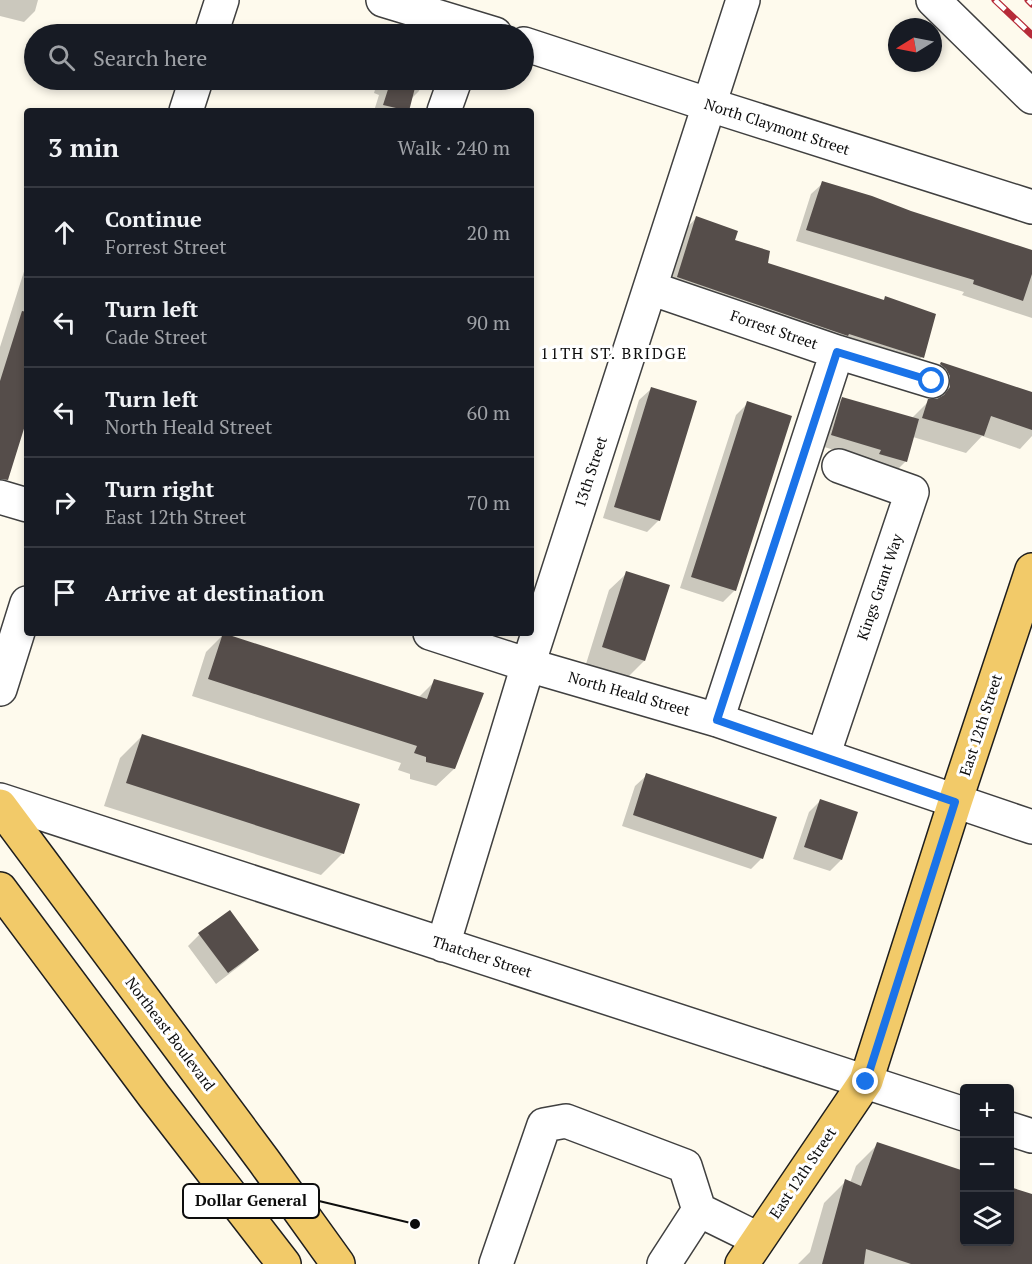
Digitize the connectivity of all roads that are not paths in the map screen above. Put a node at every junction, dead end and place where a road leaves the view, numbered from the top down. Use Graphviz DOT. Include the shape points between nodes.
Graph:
graph roads {
  1 [pos="222,0"];
  2 [pos="383,0"];
  3 [pos="743,0"];
  4 [pos="933,0"];
  5 [pos="214,24"];
  6 [pos="455,24"];
  7 [pos="534,47"];
  8 [pos="193,90"];
  9 [pos="451,90"];
  10 [pos="1032,97"];
  11 [pos="710,105"];
  12 [pos="187,108"];
  13 [pos="445,108"];
  14 [pos="1032,207"];
  15 [pos="650,288"];
  16 [pos="837,352"];
  17 [pos="932,381"];
  18 [pos="839,466"];
  19 [pos="0,497"];
  20 [pos="24,504"];
  21 [pos="1032,570"];
  22 [pos="24,613"];
  23 [pos="439,636"];
  24 [pos="528,665"];
  25 [pos="0,689"];
  26 [pos="717,720"];
  27 [pos="823,756"];
  28 [pos="0,801"];
  29 [pos="955,802"];
  30 [pos="0,806"];
  31 [pos="1032,827"];
  32 [pos="0,889"];
  33 [pos="443,945"];
  34 [pos="866,1082"];
  35 [pos="960,1113"];
  36 [pos="1014,1130"];
  37 [pos="1032,1136"];
  38 [pos="699,1210"];
  39 [pos="750,1252"];
  40 [pos="274,1260"];
  41 [pos="338,1264"];
  42 [pos="496,1264"];
  43 [pos="664,1264"];
  1 -- 5 [label="street"];
  2 -- 6 [label="street"];
  3 -- 11 [label="street, 13th Street"];
  4 -- 10 [label="street"];
  7 -- 11 [label="street, North Claymont Street"];
  8 -- 12 [label="street"];
  9 -- 13 [label="street"];
  11 -- 14 [label="street, North Claymont Street"];
  11 -- 15 [label="street, 13th Street"];
  15 -- 16 [label="street, Forrest Street"];
  15 -- 24 [label="street, 13th Street"];
  16 -- 17 [label="street, Forrest Street"];
  16 -- 26 [label="street"];
  18 -- 27 [label="street, Kings Grant Way" via="912,492"];
  19 -- 20 [label="street"];
  21 -- 29 [label="main road, East 12th Street"];
  22 -- 25 [label="street"];
  23 -- 24 [label="street, North Heald Street"];
  24 -- 26 [label="street, North Heald Street"];
  24 -- 33 [label="street, 13th Street"];
  26 -- 27 [label="street, North Heald Street"];
  27 -- 29 [label="street, North Heald Street"];
  28 -- 33 [label="street, Thatcher Street"];
  29 -- 31 [label="street, North Heald Street"];
  29 -- 34 [label="main road, East 12th Street"];
  30 -- 41 [label="main road, Northeast Boulevard"];
  32 -- 40 [label="main road"];
  33 -- 34 [label="street, Thatcher Street"];
  34 -- 35 [label="street, Thatcher Street"];
  34 -- 39 [label="main road, East 12th Street"];
  36 -- 37 [label="street"];
  38 -- 39 [label="street"];
  38 -- 42 [label="street" via="685,1166 566,1120 544,1125"];
  38 -- 43 [label="street"];
}
